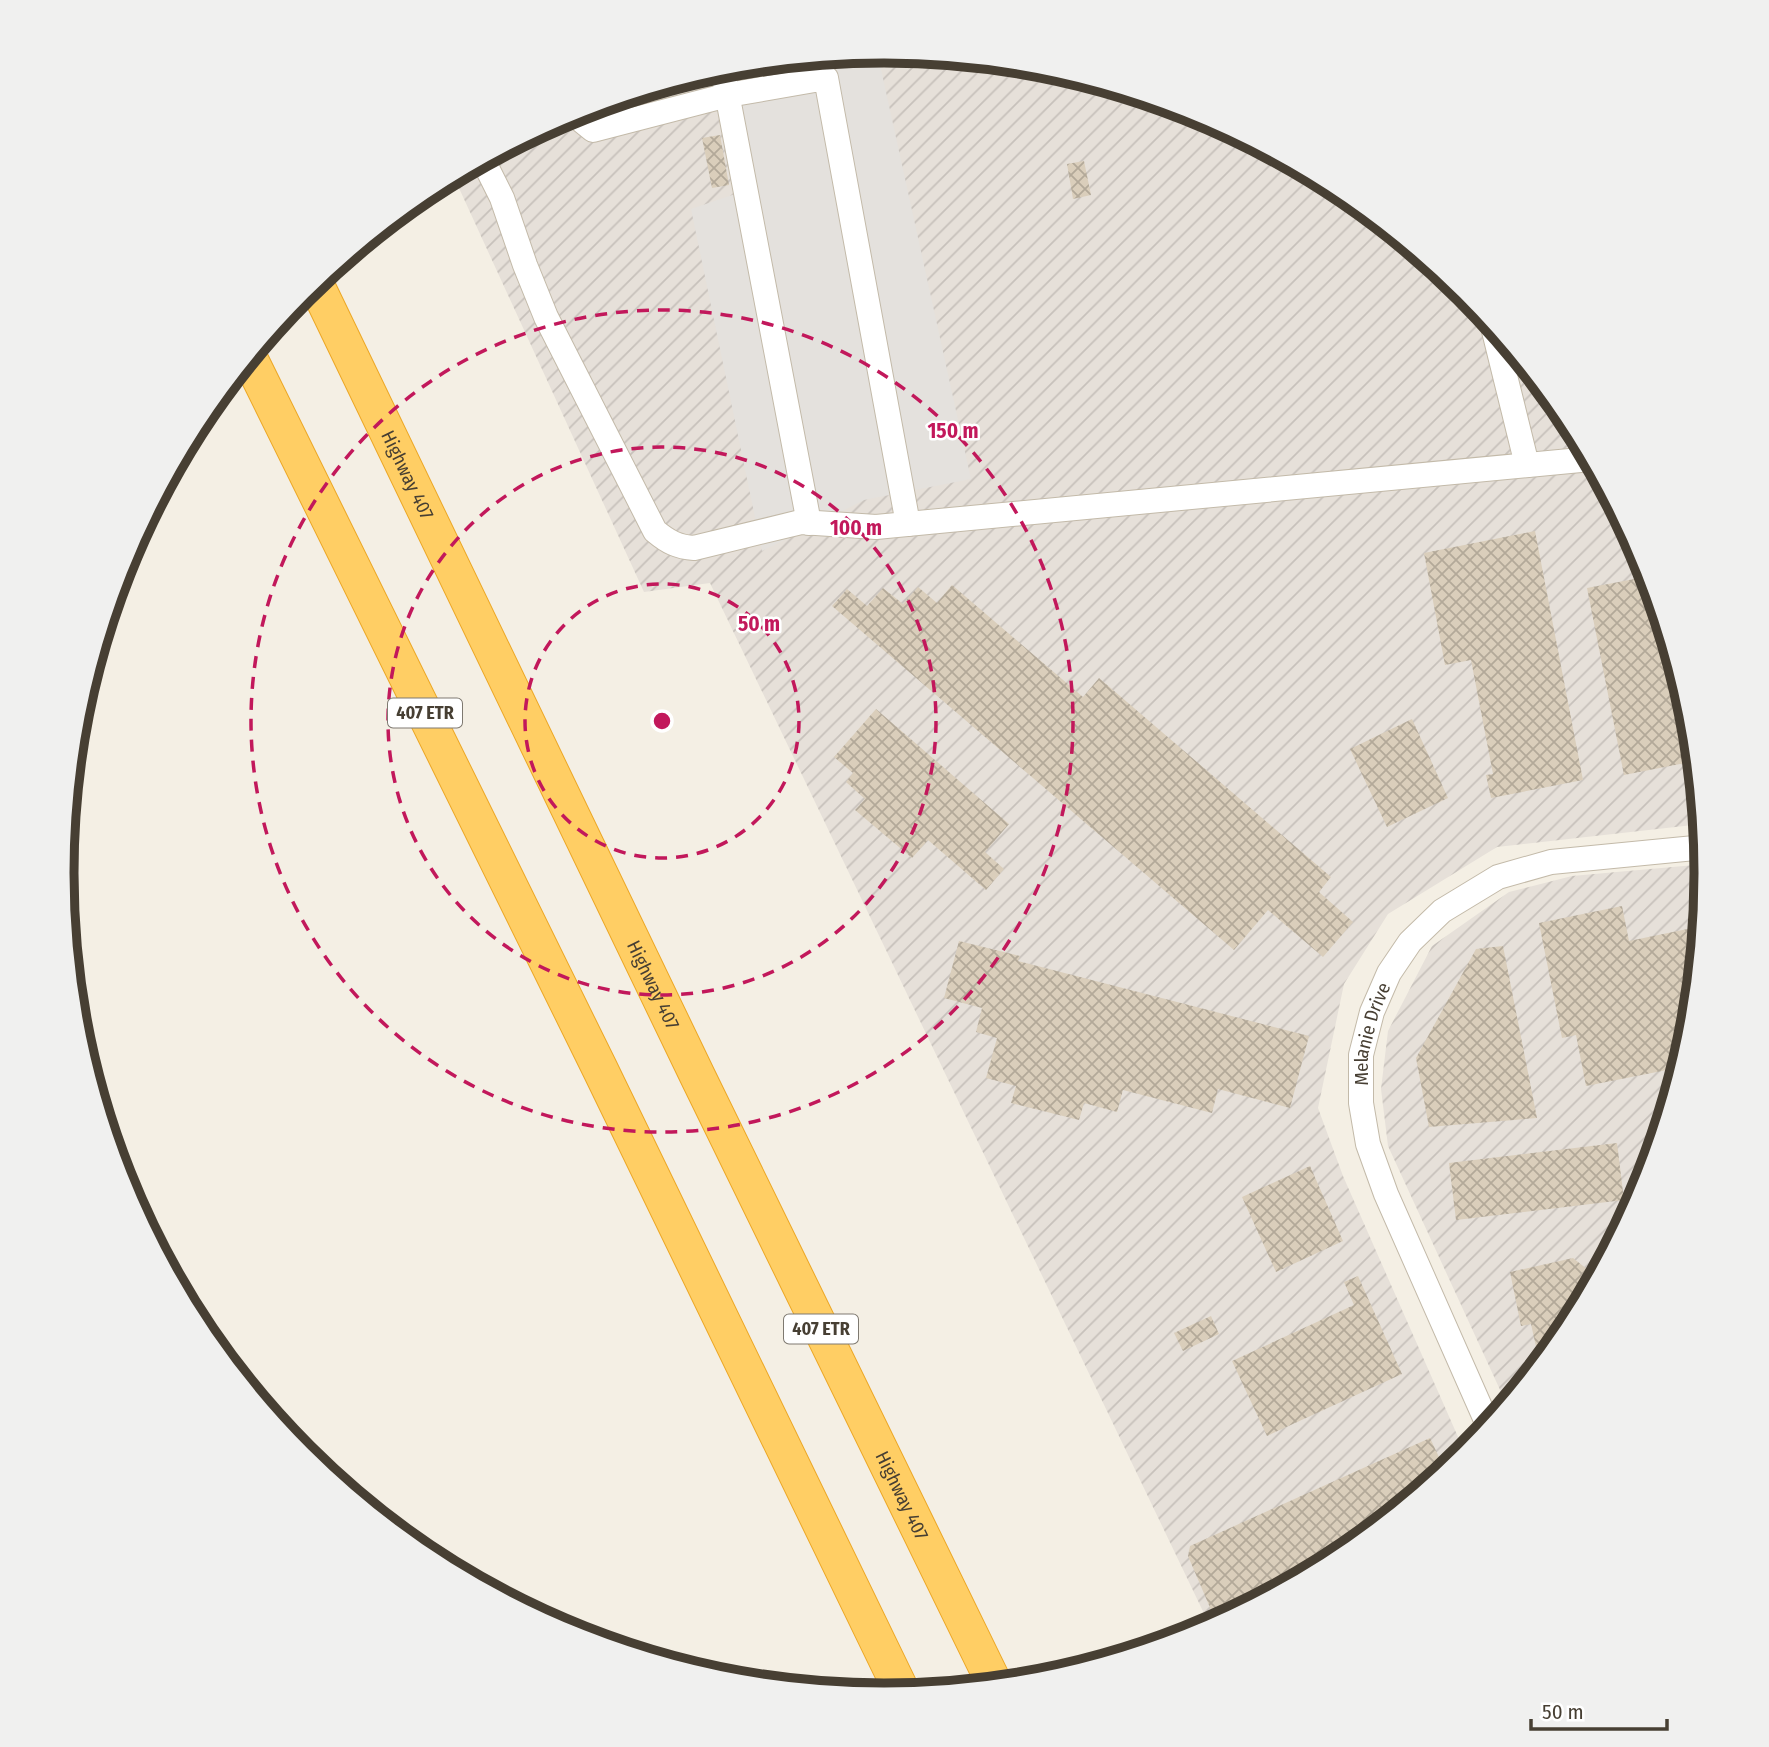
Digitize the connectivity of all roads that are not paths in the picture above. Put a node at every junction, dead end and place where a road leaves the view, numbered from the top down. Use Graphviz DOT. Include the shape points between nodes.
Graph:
graph roads {
  1 [pos="725,79"];
  2 [pos="728,95"];
  3 [pos="583,122"];
  4 [pos="487,168"];
  5 [pos="320,292"];
  6 [pos="1497,343"];
  7 [pos="254,365"];
  8 [pos="1581,460"];
  9 [pos="1528,465"];
  10 [pos="809,523"];
  11 [pos="908,524"];
  12 [pos="1694,848"];
  13 [pos="1485,1418"];
  14 [pos="991,1677"];
  15 [pos="898,1683"];
  1 -- 2 [label="street"];
  2 -- 3 [label="street" via="593,130"];
  2 -- 10 [label="street"];
  2 -- 11 [label="street" via="826,78"];
  4 -- 10 [label="street" via="546,317 655,531 679,547 694,548"];
  5 -- 14 [label="highway, Highway 407 / 407 ETR"];
  6 -- 9 [label="street"];
  7 -- 15 [label="highway, 407 ETR"];
  8 -- 9 [label="street"];
  9 -- 11 [label="street"];
  10 -- 11 [label="street"];
  12 -- 13 [label="street, Melanie Drive" via="1552,862 1498,877 1442,911 1410,942 1372,1012 1361,1055 1361,1103 1368,1144"];
}
